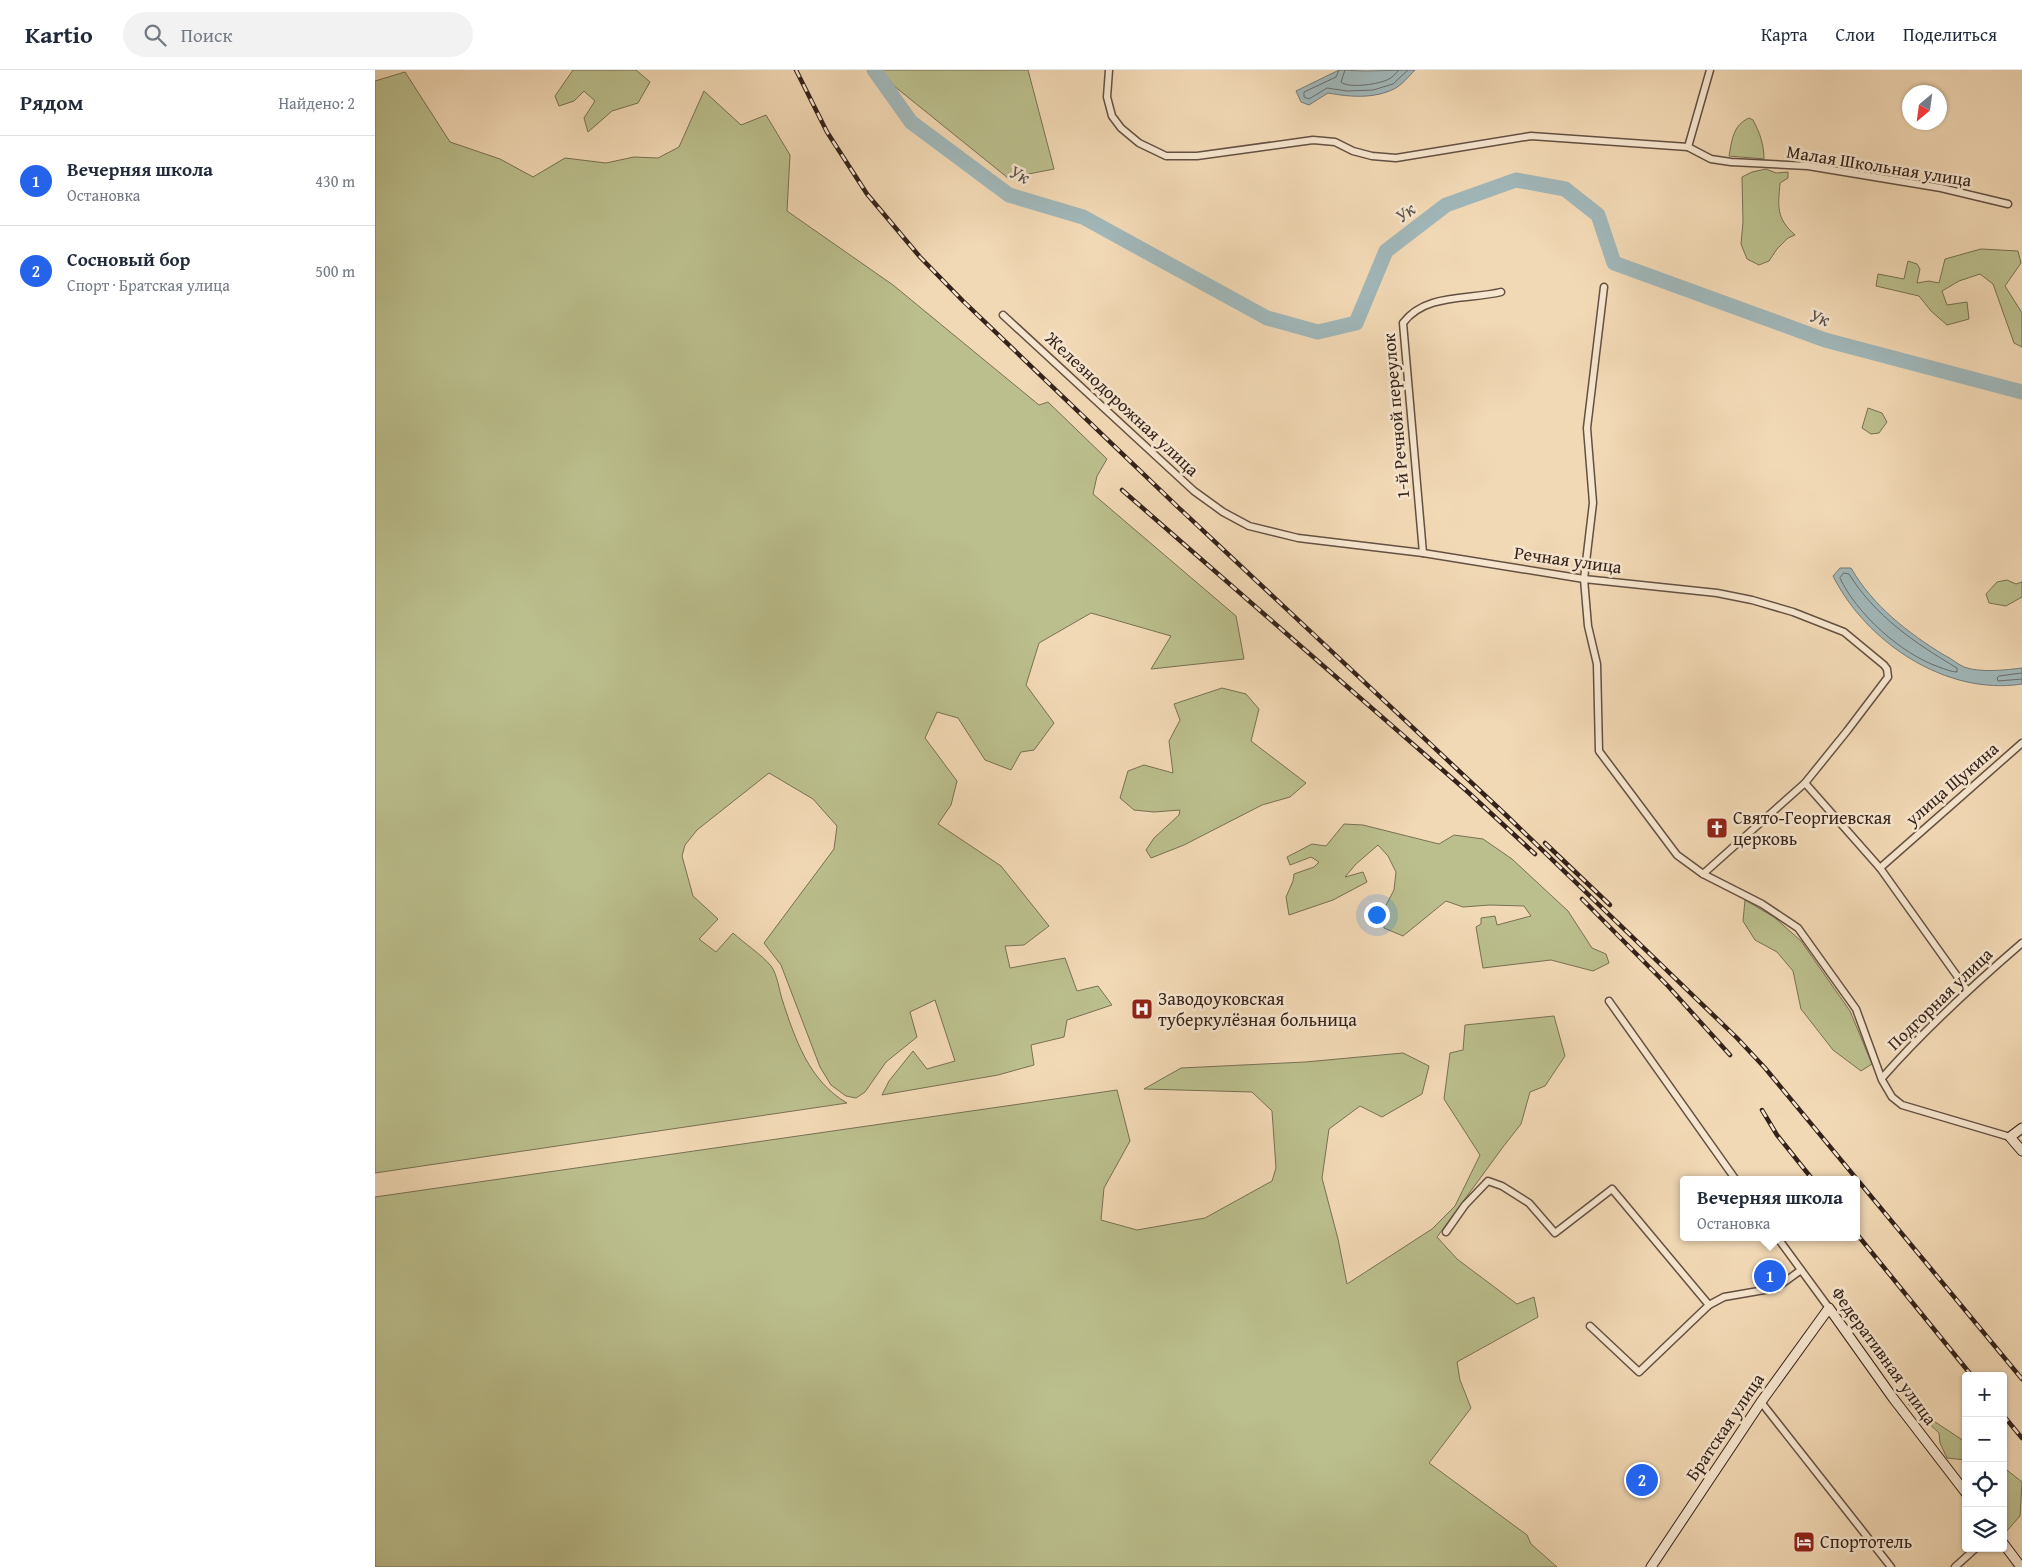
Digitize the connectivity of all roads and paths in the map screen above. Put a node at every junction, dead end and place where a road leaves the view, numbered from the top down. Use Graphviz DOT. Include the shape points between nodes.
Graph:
graph roads {
  1 [pos="1109,70"];
  2 [pos="1709,70"];
  3 [pos="1688,147"];
  4 [pos="2008,204"];
  5 [pos="1604,287"];
  6 [pos="1501,292"];
  7 [pos="1003,314"];
  8 [pos="1223,512"];
  9 [pos="1423,553"];
  10 [pos="1584,578"];
  11 [pos="2022,743"];
  12 [pos="1805,783"];
  13 [pos="1880,868"];
  14 [pos="1703,874"];
  15 [pos="2022,944"];
  16 [pos="1967,990"];
  17 [pos="1609,1001"];
  18 [pos="1882,1078"];
  19 [pos="2022,1128"];
  20 [pos="2010,1137"];
  21 [pos="2022,1151"];
  22 [pos="1733,1176"];
  23 [pos="1446,1232"];
  24 [pos="1780,1241"];
  25 [pos="1801,1270"];
  26 [pos="1709,1304"];
  27 [pos="1829,1308"];
  28 [pos="1590,1326"];
  29 [pos="1761,1402"];
  30 [pos="1962,1488"];
  31 [pos="2007,1548"];
  32 [pos="1971,1552"];
  33 [pos="1651,1567"];
  34 [pos="1891,1567"];
  35 [pos="1955,1567"];
  36 [pos="2021,1567"];
  1 -- 3 [label="street, Малая Школьная улица" via="1107,97 1111,116 1139,143 1166,156 1197,156 1313,140 1335,142 1372,156 1396,158 1531,136"];
  2 -- 3 [label="street"];
  3 -- 4 [label="street, Малая Школьная улица" via="1711,159 1808,166 1941,188"];
  5 -- 10 [label="street" via="1587,428 1593,503"];
  6 -- 9 [label="street, 1-й Речной переулок" via="1453,298 1418,309 1403,323"];
  7 -- 8 [label="street, Железнодорожная улица" via="1194,491"];
  8 -- 9 [label="street, Речная улица" via="1249,526 1298,538"];
  9 -- 10 [label="street, Речная улица"];
  10 -- 12 [label="street, Речная улица" via="1752,600 1844,632 1884,665 1888,677"];
  10 -- 14 [label="street" via="1588,626 1597,664 1599,751 1677,855"];
  11 -- 13 [label="street, улица Щукина"];
  12 -- 13 [label="street"];
  12 -- 14 [label="street"];
  13 -- 16 [label="street"];
  14 -- 18 [label="street" via="1762,904 1798,928 1856,1009"];
  15 -- 16 [label="street, Подгорная улица"];
  16 -- 18 [label="street, Подгорная улица"];
  17 -- 22 [label="street"];
  18 -- 20 [label="street" via="1892,1097 1902,1105"];
  19 -- 20 [label="street"];
  20 -- 21 [label="street"];
  23 -- 26 [label="street" via="1488,1181 1529,1202 1555,1233 1612,1188"];
  24 -- 25 [label="street, Федеративная улица"];
  25 -- 26 [label="street" via="1776,1288 1723,1297"];
  25 -- 27 [label="street, Федеративная улица"];
  26 -- 28 [label="street" via="1639,1372"];
  27 -- 29 [label="street, Братская улица"];
  27 -- 30 [label="street, Федеративная улица"];
  29 -- 33 [label="street, Братская улица"];
  29 -- 34 [label="street"];
  31 -- 36 [label="street"];
  32 -- 35 [label="street"];
}
